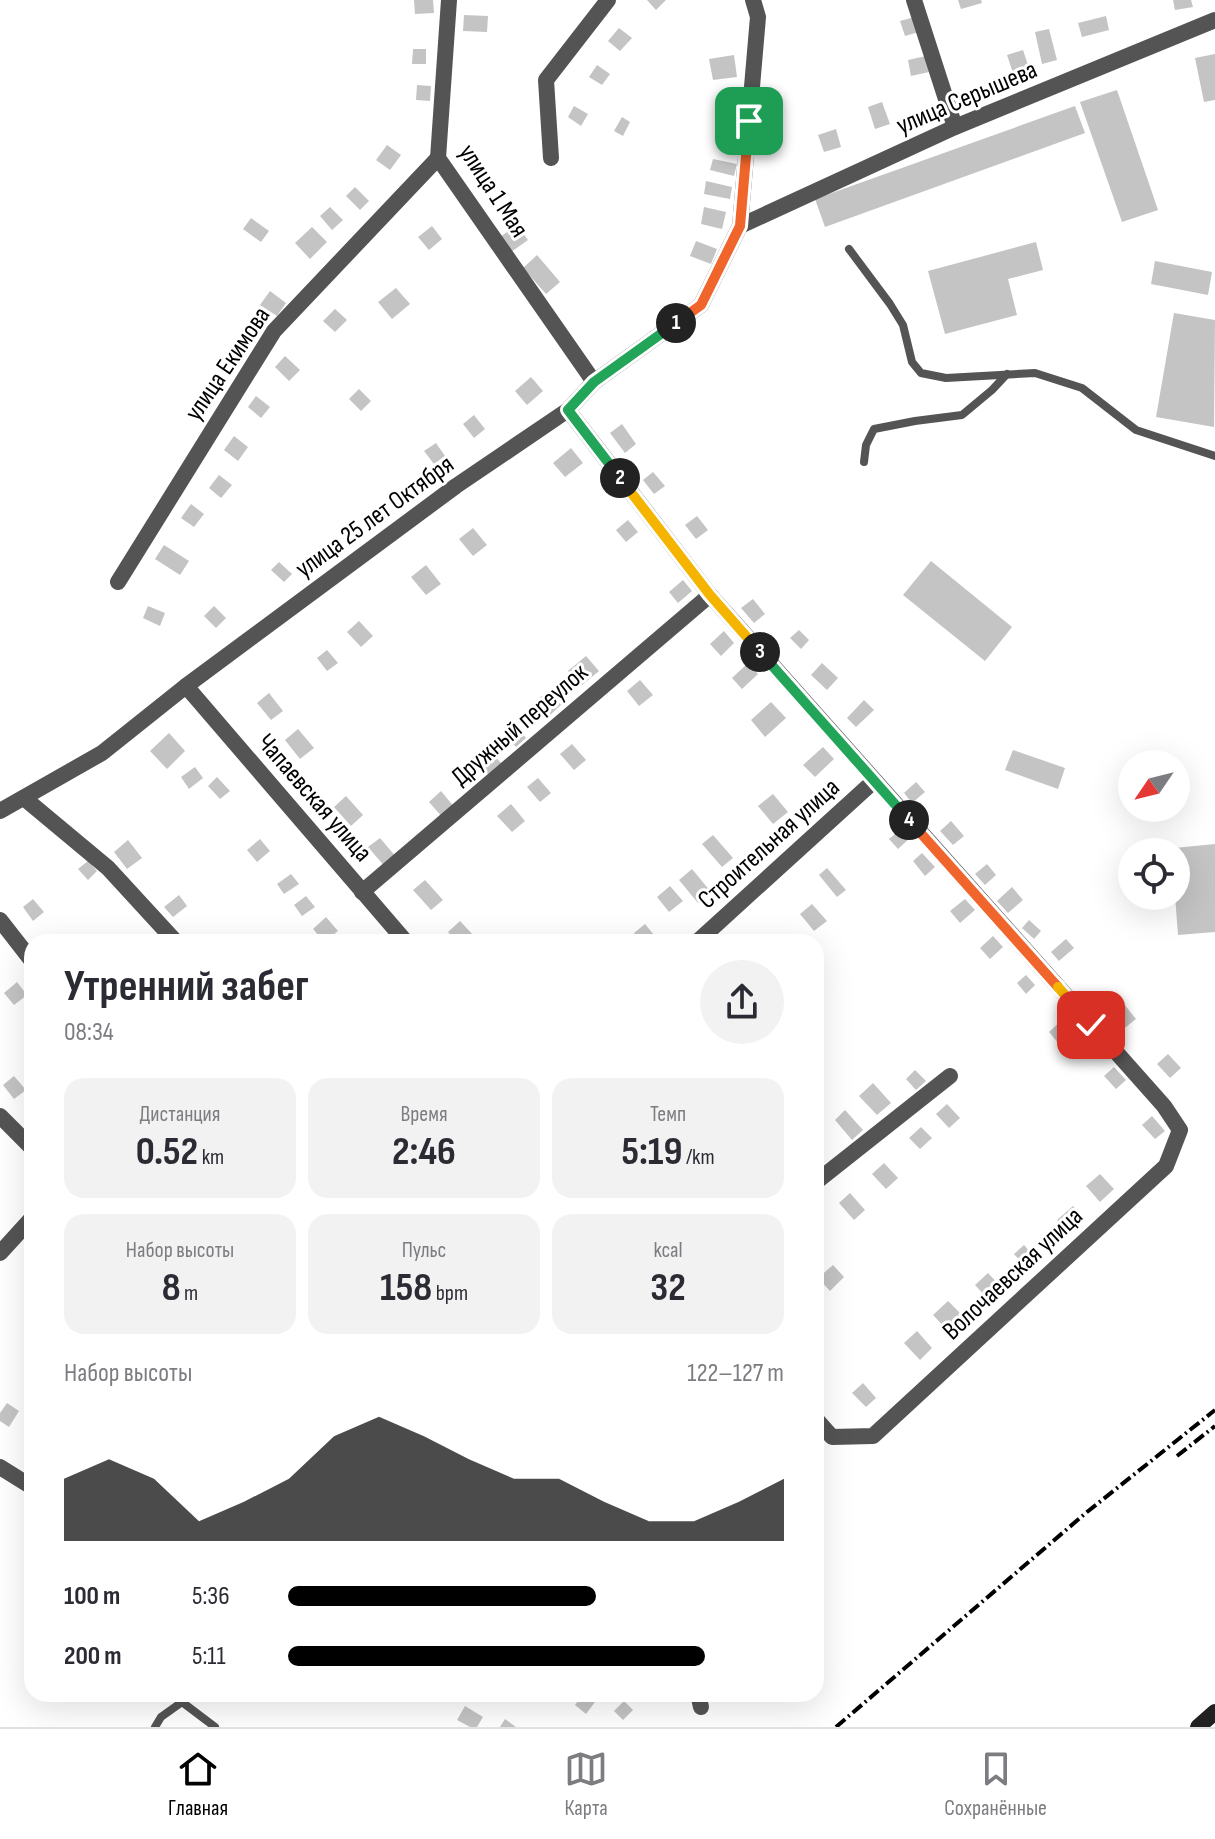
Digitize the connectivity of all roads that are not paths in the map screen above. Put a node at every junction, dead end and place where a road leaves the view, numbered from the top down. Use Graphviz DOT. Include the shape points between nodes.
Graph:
graph roads {
  1 [pos="449,0"];
  2 [pos="608,0"];
  3 [pos="753,0"];
  4 [pos="914,0"];
  5 [pos="1215,20"];
  6 [pos="955,127"];
  7 [pos="438,158"];
  8 [pos="551,158"];
  9 [pos="740,226"];
  10 [pos="849,249"];
  11 [pos="1007,374"];
  12 [pos="594,382"];
  13 [pos="568,410"];
  14 [pos="1215,456"];
  15 [pos="864,462"];
  16 [pos="118,582"];
  17 [pos="710,595"];
  18 [pos="186,686"];
  19 [pos="874,781"];
  20 [pos="24,798"];
  21 [pos="0,811"];
  22 [pos="362,892"];
  23 [pos="0,920"];
  24 [pos="169,934"];
  25 [pos="399,934"];
  26 [pos="706,934"];
  27 [pos="24,951"];
  28 [pos="950,1076"];
  29 [pos="0,1116"];
  30 [pos="24,1140"];
  31 [pos="824,1176"];
  32 [pos="24,1227"];
  33 [pos="0,1253"];
  34 [pos="824,1428"];
  35 [pos="0,1467"];
  36 [pos="24,1482"];
  37 [pos="1215,1712"];
  38 [pos="155,1727"];
  39 [pos="215,1727"];
  40 [pos="1198,1727"];
  1 -- 7 [label="street, улица 1 Мая"];
  2 -- 8 [label="street" via="546,80"];
  3 -- 9 [label="street" via="758,17"];
  4 -- 6 [label="street"];
  5 -- 6 [label="street, улица Серышева"];
  6 -- 9 [label="street, улица Серышева"];
  7 -- 12 [label="street, улица 1 Мая"];
  7 -- 16 [label="street, улица Екимова" via="274,331"];
  9 -- 12 [label="street, улица 25 лет Октября" via="701,305"];
  10 -- 11 [label="lane" via="903,325 912,362 921,373 946,378"];
  11 -- 14 [label="lane" via="1035,373 1082,388 1136,430"];
  11 -- 15 [label="lane" via="962,415 874,429"];
  12 -- 13 [label="street, улица 25 лет Октября"];
  13 -- 17 [label="street"];
  13 -- 18 [label="street, улица 25 лет Октября"];
  17 -- 19 [label="street"];
  17 -- 22 [label="street, Дружный переулок"];
  18 -- 20 [label="street, улица 25 лет Октября" via="102,753"];
  18 -- 22 [label="street, Чапаевская улица"];
  19 -- 26 [label="street, Строительная улица"];
  19 -- 34 [label="street, Волочаевская улица" via="1180,1130 1166,1166 873,1436 832,1437"];
  20 -- 21 [label="street, улица 25 лет Октября"];
  20 -- 24 [label="street" via="108,868"];
  22 -- 25 [label="street, Чапаевская улица"];
  23 -- 27 [label="street"];
  28 -- 31 [label="street"];
  29 -- 30 [label="street"];
  32 -- 33 [label="street"];
  35 -- 36 [label="street"];
  37 -- 40 [label="main road"];
  38 -- 39 [label="lane" via="182,1702"];
}
